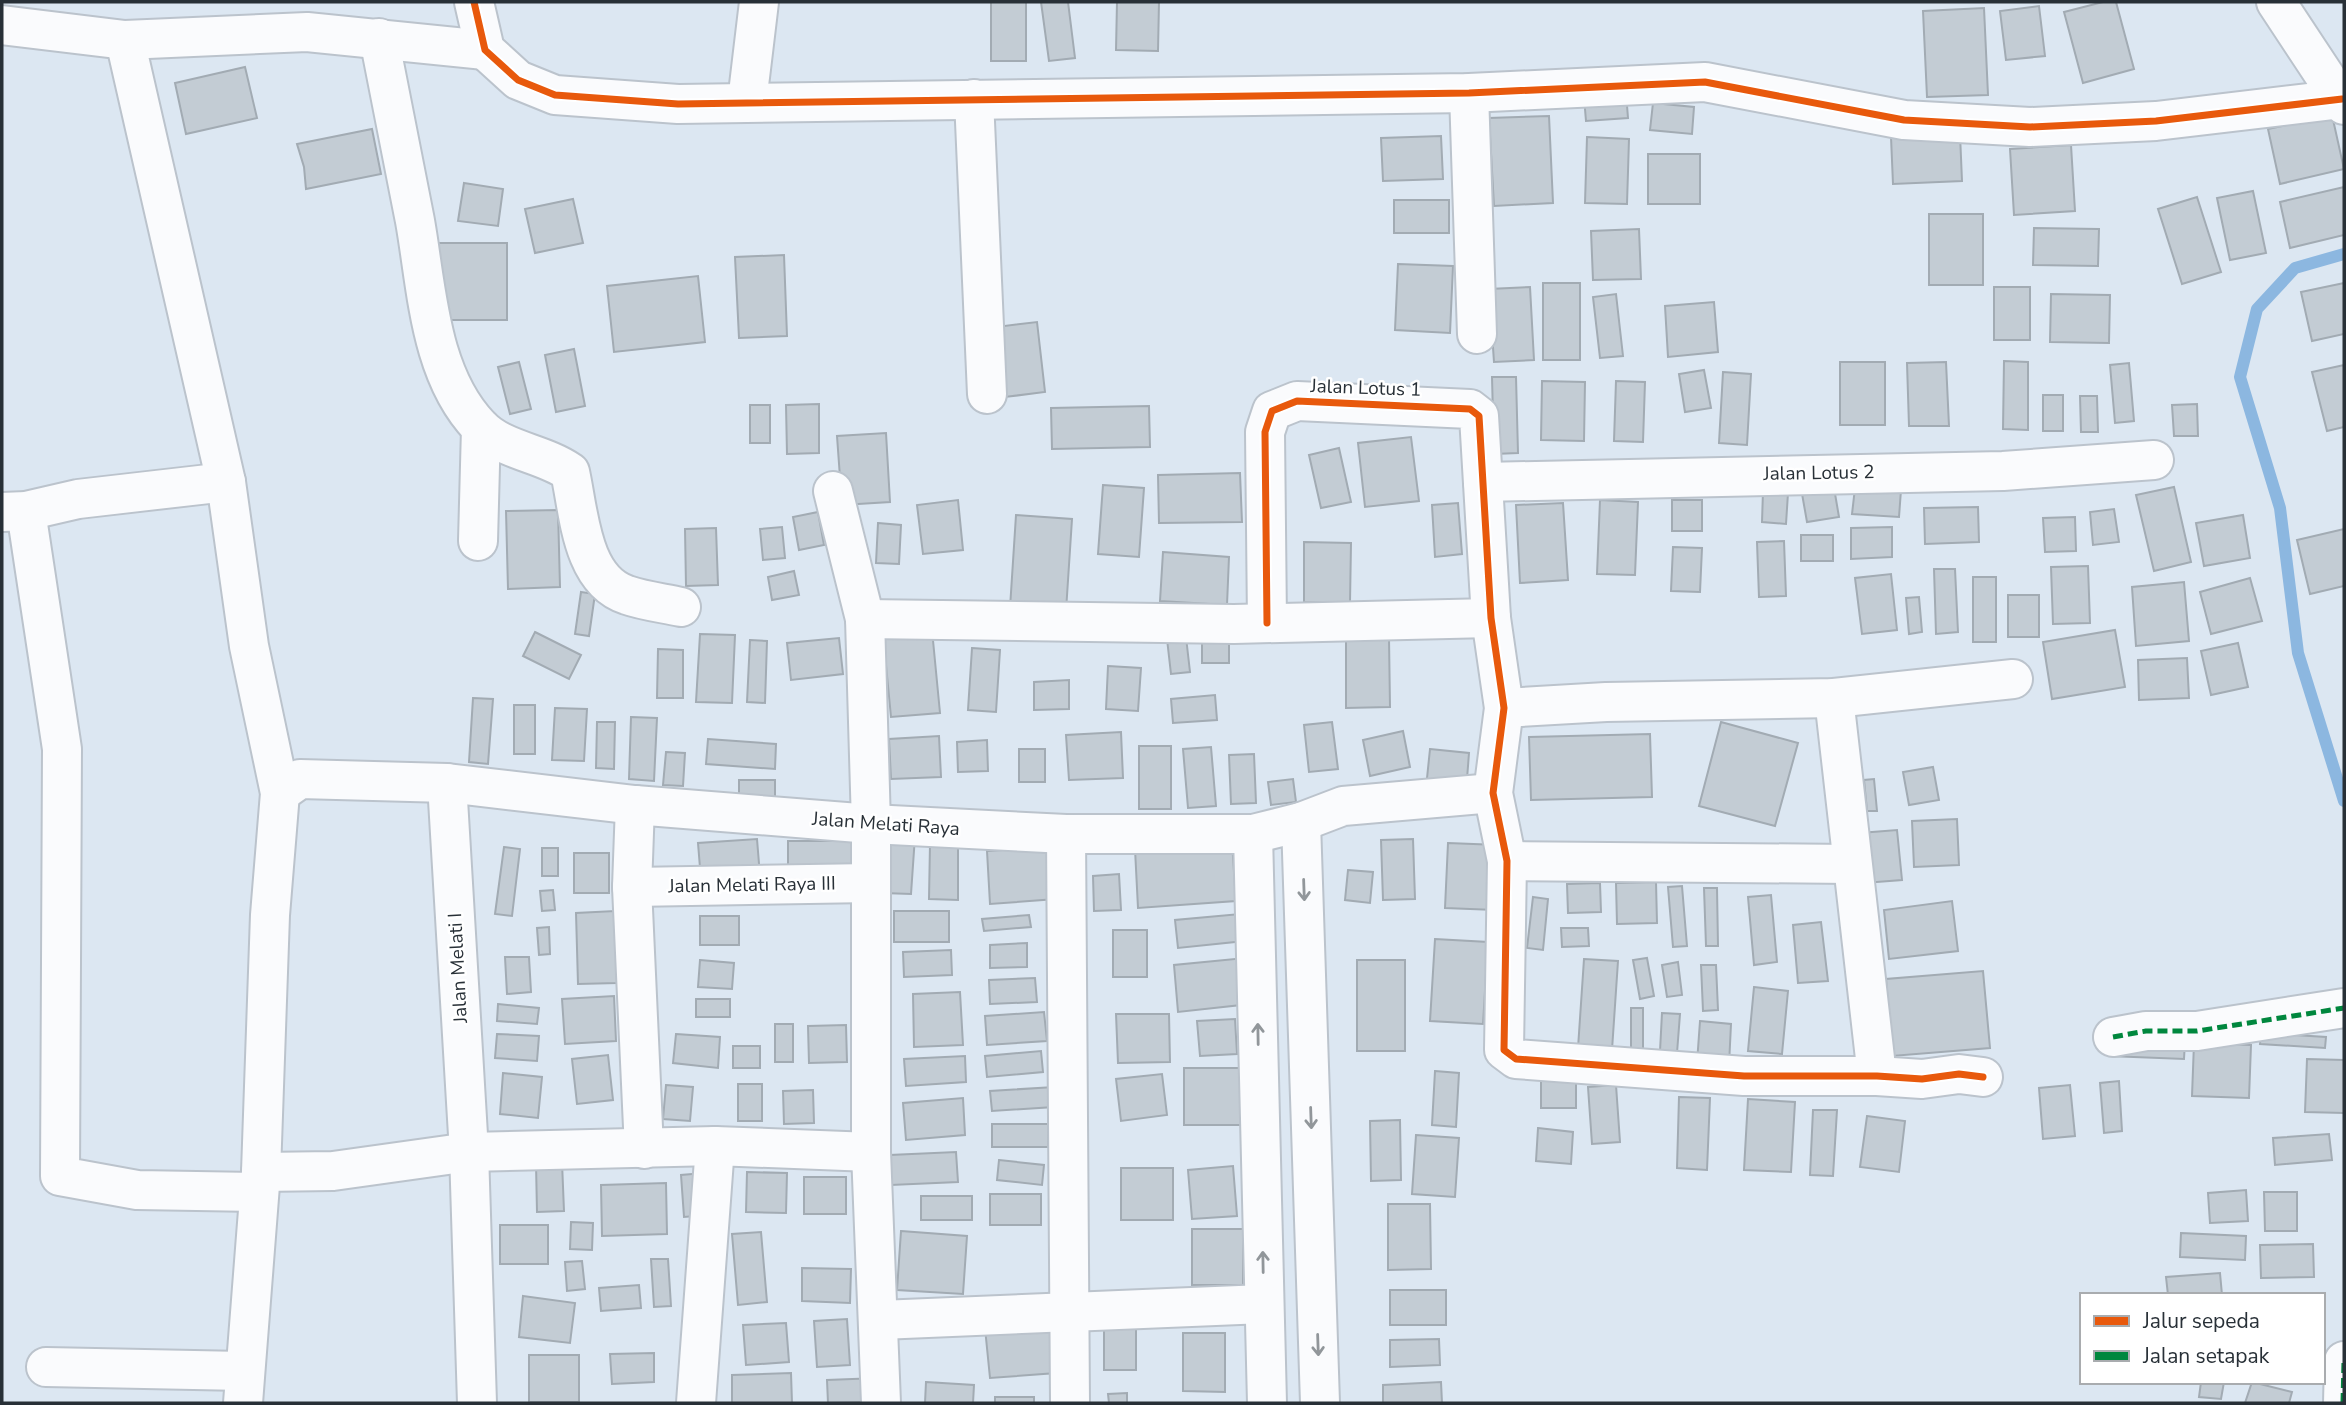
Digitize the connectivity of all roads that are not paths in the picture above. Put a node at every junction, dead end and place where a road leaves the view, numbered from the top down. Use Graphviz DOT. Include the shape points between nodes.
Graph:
graph roads {
  1 [pos="474,2"];
  2 [pos="759,2"];
  3 [pos="2276,2"];
  4 [pos="2,25"];
  5 [pos="379,38"];
  6 [pos="125,40"];
  7 [pos="485,50"];
  8 [pos="1469,93"];
  9 [pos="974,99"];
  10 [pos="747,102"];
  11 [pos="2343,102"];
  12 [pos="1477,334"];
  13 [pos="987,394"];
  14 [pos="481,429"];
  15 [pos="2154,460"];
  16 [pos="226,482"];
  17 [pos="1483,482"];
  18 [pos="833,491"];
  19 [pos="14,512"];
  20 [pos="478,541"];
  21 [pos="681,607"];
  22 [pos="1491,618"];
  23 [pos="865,619"];
  24 [pos="1267,623"];
  25 [pos="2013,679"];
  26 [pos="1834,698"];
  27 [pos="1504,708"];
  28 [pos="447,783"];
  29 [pos="280,793"];
  30 [pos="1493,793"];
  31 [pos="635,805"];
  32 [pos="1301,822"];
  33 [pos="871,824"];
  34 [pos="1066,834"];
  35 [pos="1253,834"];
  36 [pos="1507,861"];
  37 [pos="1851,864"];
  38 [pos="871,883"];
  39 [pos="632,887"];
  40 [pos="2344,1008"];
  41 [pos="2113,1037"];
  42 [pos="1877,1076"];
  43 [pos="1983,1077"];
  44 [pos="715,1146"];
  45 [pos="643,1149"];
  46 [pos="871,1152"];
  47 [pos="469,1153"];
  48 [pos="260,1182"];
  49 [pos="1262,1189"];
  50 [pos="1314,1189"];
  51 [pos="1264,1304"];
  52 [pos="1071,1312"];
  53 [pos="880,1320"];
  54 [pos="2344,1361"];
  55 [pos="46,1367"];
  56 [pos="243,1387"];
  57 [pos="477,1403"];
  58 [pos="696,1403"];
  59 [pos="881,1403"];
  60 [pos="1070,1403"];
  61 [pos="1267,1403"];
  62 [pos="1320,1403"];
  63 [pos="2343,1403"];
  1 -- 7 [label="street"];
  2 -- 10 [label="street"];
  3 -- 11 [label="street"];
  4 -- 6 [label="street"];
  5 -- 6 [label="street" via="307,32"];
  5 -- 7 [label="street"];
  5 -- 14 [label="street" via="439,352"];
  6 -- 16 [label="street"];
  7 -- 10 [label="street" via="518,80 555,95 678,104"];
  8 -- 9 [label="street"];
  8 -- 11 [label="street" via="1705,82 1905,120 2031,127 2156,121"];
  8 -- 12 [label="street"];
  9 -- 10 [label="street"];
  9 -- 13 [label="street"];
  14 -- 20 [label="street"];
  14 -- 21 [label="street" via="569,472 587,544 606,583 625,595"];
  15 -- 17 [label="street, Jalan Lotus 2" via="2003,471"];
  16 -- 19 [label="street" via="78,499"];
  16 -- 29 [label="street" via="249,646"];
  17 -- 22 [label="street, Jalan Lotus 1"];
  17 -- 24 [label="street, Jalan Lotus 1" via="1479,416 1470,409 1297,401 1272,411 1265,432"];
  18 -- 23 [label="street"];
  19 -- 48 [label="street" via="62,749 60,1176 137,1190"];
  22 -- 24 [label="street"];
  22 -- 27 [label="street, Jalan Lotus 1"];
  23 -- 24 [label="street"];
  23 -- 33 [label="street"];
  25 -- 26 [label="street"];
  26 -- 27 [label="street"];
  26 -- 37 [label="street"];
  27 -- 30 [label="street, Jalan Lotus 1"];
  28 -- 29 [label="street, Jalan Melati Raya" via="300,779"];
  28 -- 31 [label="street, Jalan Melati Raya"];
  28 -- 47 [label="street, Jalan Melati I"];
  29 -- 48 [label="street" via="270,915"];
  30 -- 32 [label="street, Jalan Melati Raya" via="1343,806"];
  30 -- 36 [label="street, Jalan Lotus 1"];
  31 -- 33 [label="street, Jalan Melati Raya"];
  31 -- 39 [label="street"];
  32 -- 35 [label="street, Jalan Melati Raya"];
  32 -- 50 [label="street, one-way"];
  33 -- 34 [label="street, Jalan Melati Raya"];
  33 -- 38 [label="street"];
  34 -- 35 [label="street, Jalan Melati Raya"];
  34 -- 52 [label="street"];
  49 -- 35 [label="street, one-way"];
  36 -- 37 [label="street"];
  36 -- 42 [label="street, Jalan Lotus 1" via="1504,1050 1510,1056 1744,1076"];
  37 -- 42 [label="street"];
  38 -- 39 [label="street, Jalan Melati Raya III"];
  38 -- 46 [label="street"];
  39 -- 45 [label="street"];
  40 -- 41 [label="street" via="2197,1031 2146,1031"];
  42 -- 43 [label="street, Jalan Lotus 1"];
  44 -- 45 [label="street"];
  44 -- 46 [label="street"];
  44 -- 58 [label="street"];
  45 -- 47 [label="street"];
  46 -- 53 [label="street"];
  47 -- 48 [label="street"];
  47 -- 57 [label="street, Jalan Melati I"];
  48 -- 56 [label="street"];
  49 -- 50 [label="street"];
  51 -- 49 [label="street, one-way"];
  50 -- 62 [label="street, one-way"];
  51 -- 52 [label="street"];
  51 -- 61 [label="street"];
  52 -- 53 [label="street"];
  52 -- 60 [label="street"];
  53 -- 59 [label="street"];
  54 -- 63 [label="street"];
  55 -- 56 [label="street"];
}
